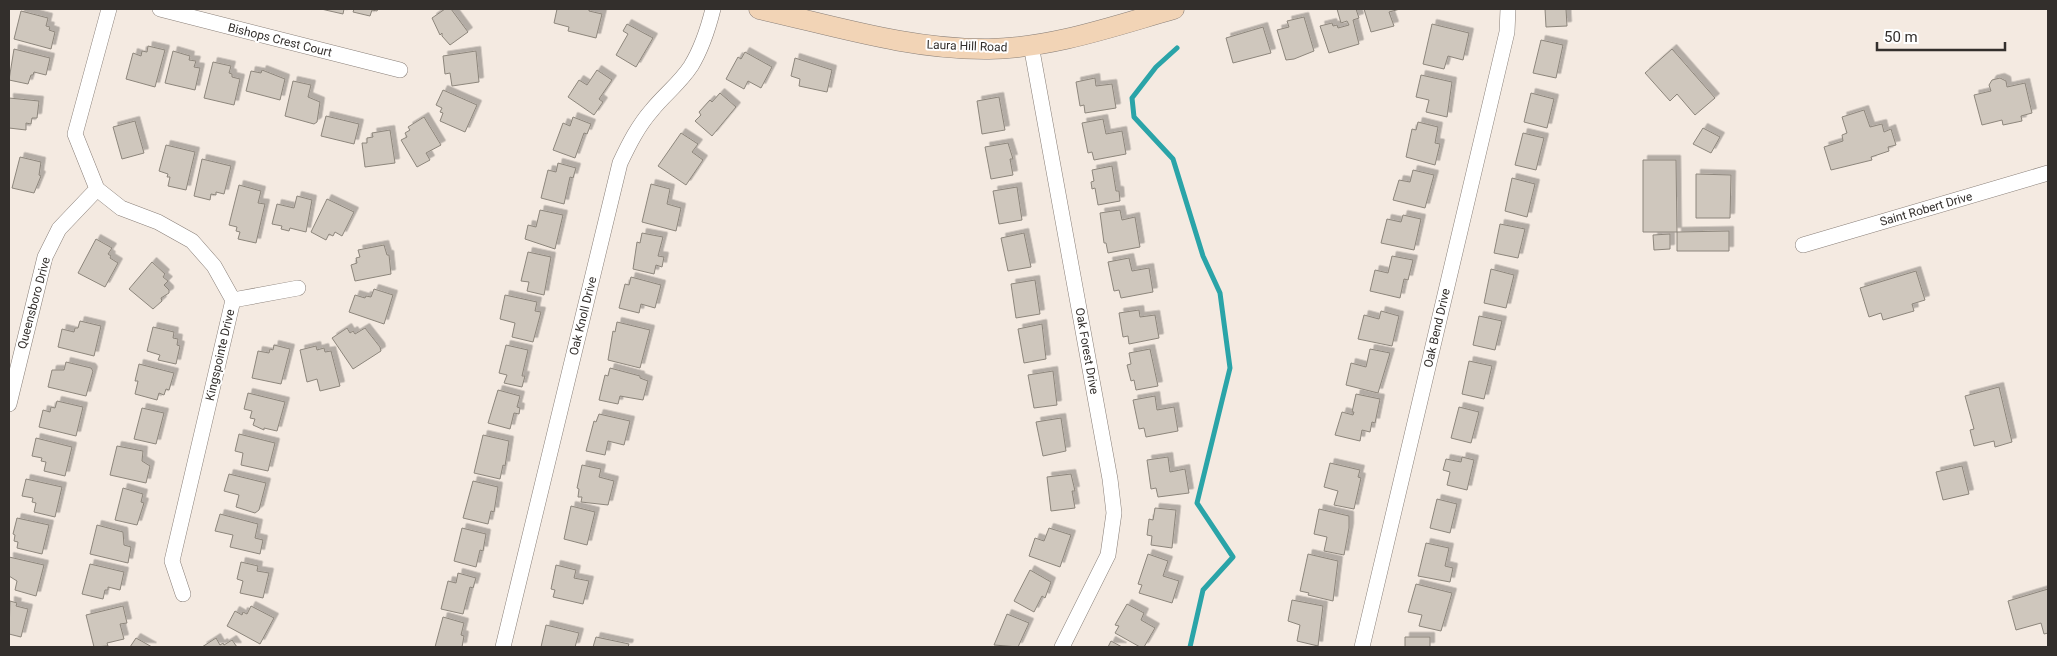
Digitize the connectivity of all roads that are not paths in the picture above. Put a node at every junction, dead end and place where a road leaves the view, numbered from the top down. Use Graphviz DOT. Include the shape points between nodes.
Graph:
graph roads {
  1 [pos="110,9"];
  2 [pos="160,9"];
  3 [pos="713,9"];
  4 [pos="759,9"];
  5 [pos="1174,9"];
  6 [pos="1508,9"];
  7 [pos="1031,46"];
  8 [pos="400,70"];
  9 [pos="2048,173"];
  10 [pos="97,189"];
  11 [pos="1803,245"];
  12 [pos="298,288"];
  13 [pos="233,300"];
  14 [pos="9,404"];
  15 [pos="183,594"];
  16 [pos="503,647"];
  17 [pos="1062,647"];
  18 [pos="1362,647"];
  1 -- 10 [label="street, Kingspointe Drive" via="75,134"];
  2 -- 8 [label="street, Bishops Crest Court"];
  3 -- 16 [label="street, Oak Knoll Drive" via="705,38 690,67 652,109 620,163"];
  4 -- 7 [label="main road, Laura Hill Road" via="907,43 990,49"];
  5 -- 7 [label="main road, Laura Hill Road"];
  6 -- 18 [label="street, Oak Bend Drive" via="1507,32"];
  7 -- 17 [label="street, Oak Forest Drive" via="1114,513 1108,555"];
  9 -- 11 [label="street, Saint Robert Drive"];
  10 -- 13 [label="street, Kingspointe Drive" via="121,208 158,222 192,242 214,266"];
  10 -- 14 [label="street, Queensboro Drive" via="59,229 45,257"];
  12 -- 13 [label="street"];
  13 -- 15 [label="street, Kingspointe Drive" via="172,561"];
}
